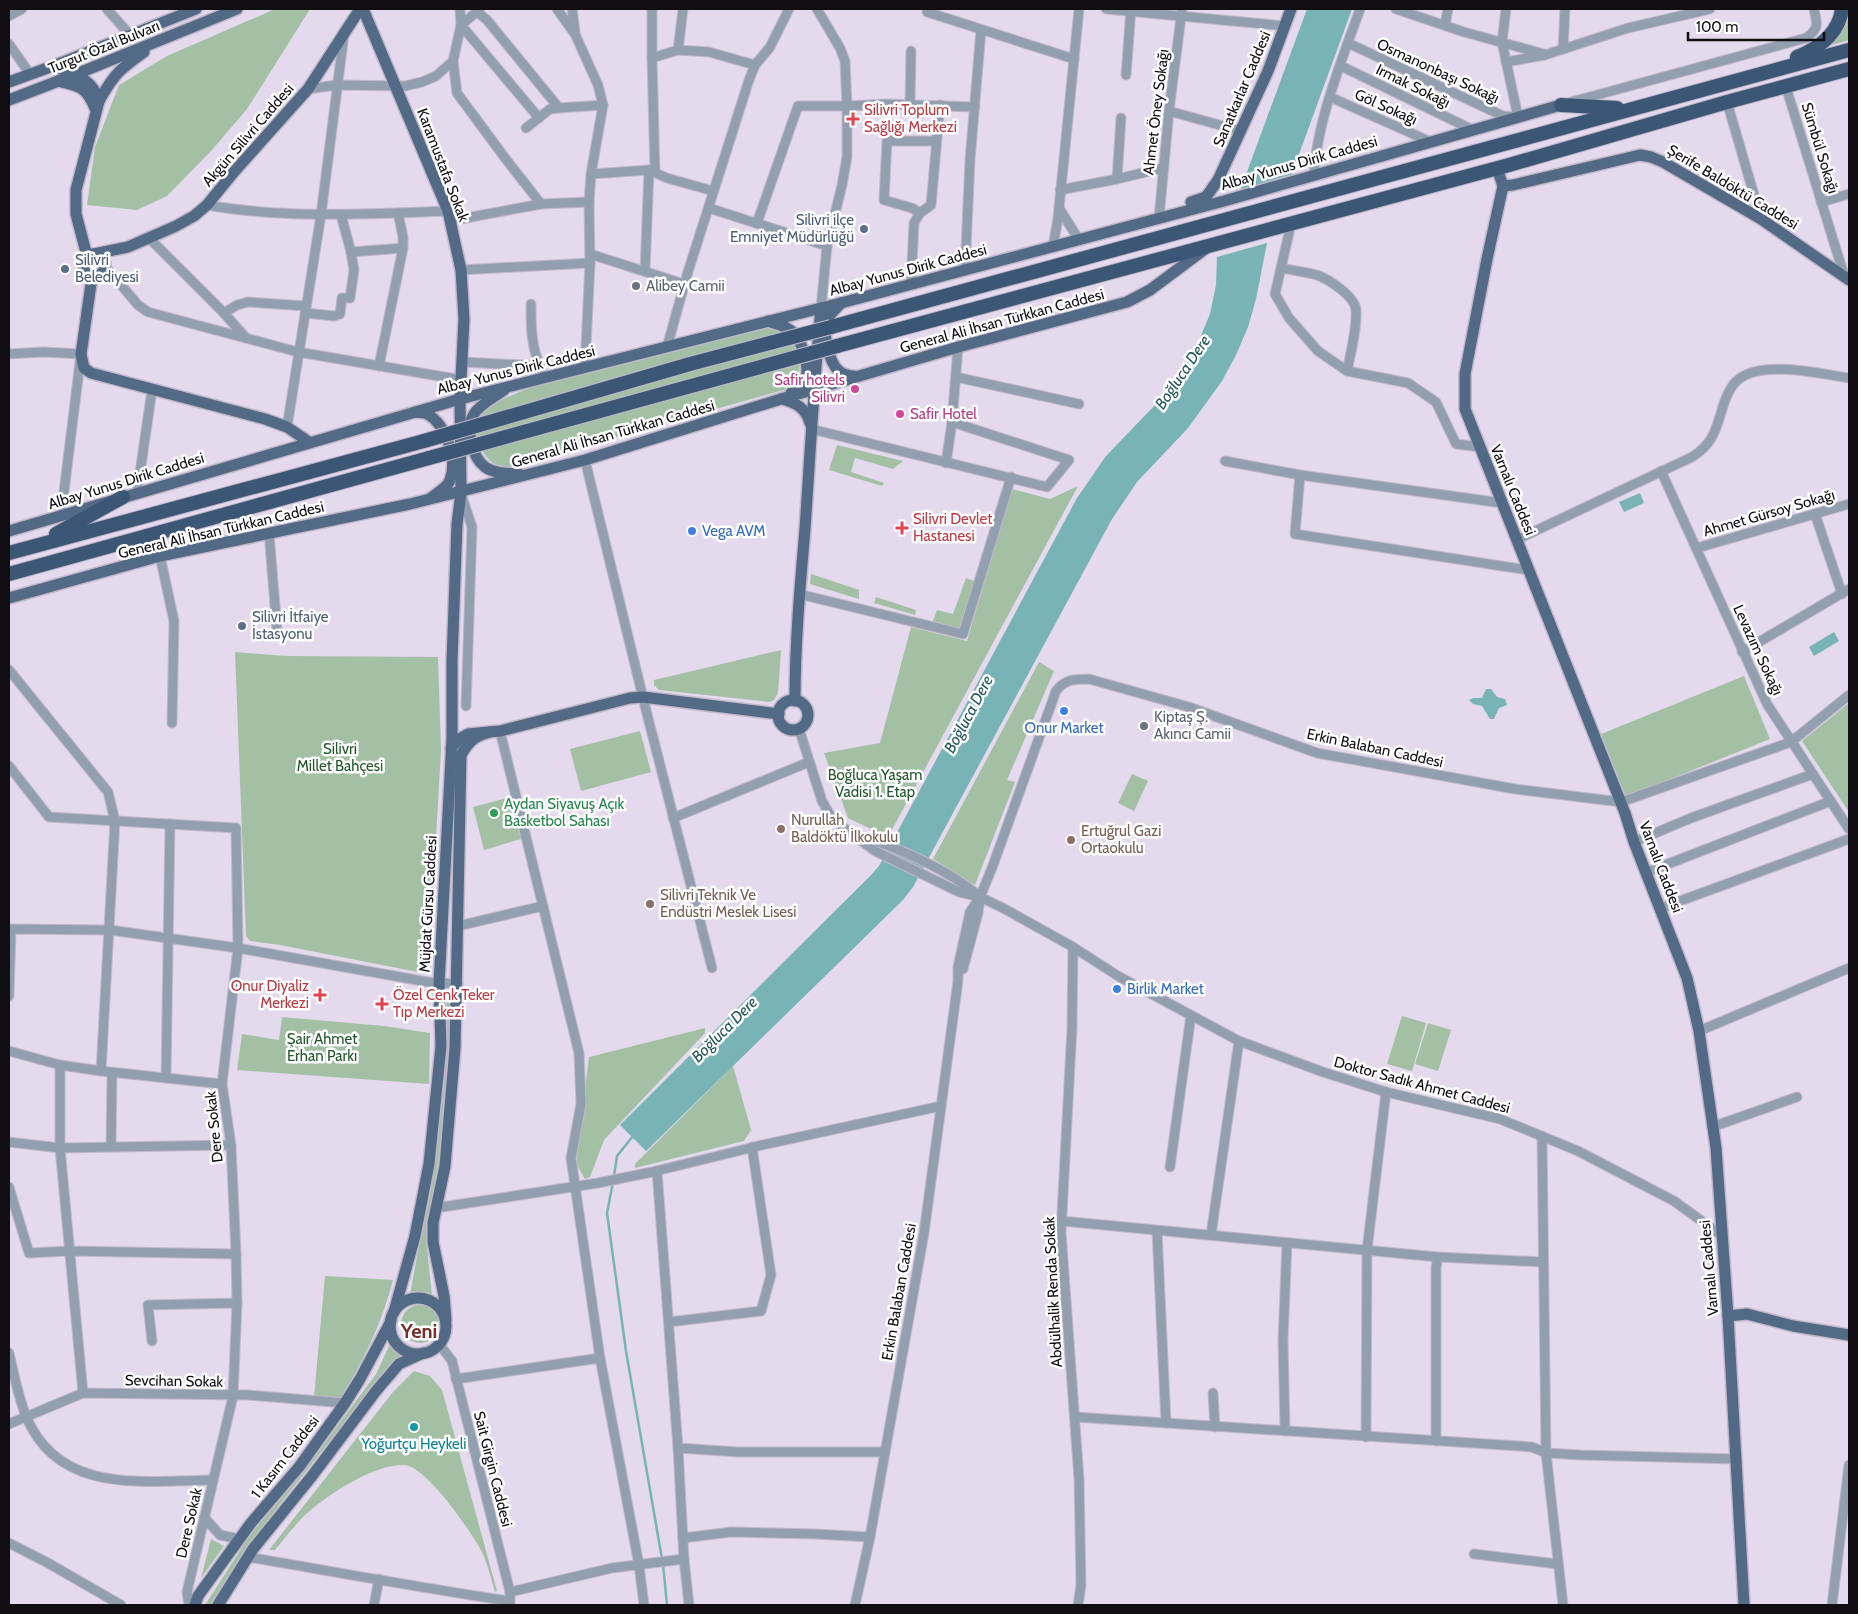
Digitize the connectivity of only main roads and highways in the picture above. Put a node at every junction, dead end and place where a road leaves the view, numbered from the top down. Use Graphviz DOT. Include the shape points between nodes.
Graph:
graph roads {
  1 [pos="196,9"];
  2 [pos="237,9"];
  3 [pos="361,9"];
  4 [pos="1291,9"];
  5 [pos="1842,9"];
  6 [pos="160,40"];
  7 [pos="1849,50"];
  8 [pos="53,66"];
  9 [pos="1849,71"];
  10 [pos="74,75"];
  11 [pos="58,81"];
  12 [pos="9,82"];
  13 [pos="1702,89"];
  14 [pos="9,100"];
  15 [pos="1561,105"];
  16 [pos="98,106"];
  17 [pos="1630,109"];
  18 [pos="1497,168"];
  19 [pos="1218,180"];
  20 [pos="1503,186"];
  21 [pos="1229,199"];
  22 [pos="1159,218"];
  23 [pos="1213,246"];
  24 [pos="128,247"];
  25 [pos="90,255"];
  26 [pos="105,266"];
  27 [pos="92,277"];
  28 [pos="1848,277"];
  29 [pos="841,303"];
  30 [pos="821,308"];
  31 [pos="768,321"];
  32 [pos="857,377"];
  33 [pos="510,386"];
  34 [pos="813,390"];
  35 [pos="460,399"];
  36 [pos="781,399"];
  37 [pos="413,412"];
  38 [pos="812,429"];
  39 [pos="309,442"];
  40 [pos="529,474"];
  41 [pos="461,492"];
  42 [pos="123,497"];
  43 [pos="429,499"];
  44 [pos="9,531"];
  45 [pos="29,548"];
  46 [pos="9,553"];
  47 [pos="9,574"];
  48 [pos="9,598"];
  49 [pos="795,701"];
  50 [pos="779,714"];
  51 [pos="495,731"];
  52 [pos="451,748"];
  53 [pos="1728,1316"];
  54 [pos="393,1317"];
  55 [pos="446,1320"];
  56 [pos="1849,1335"];
  57 [pos="423,1353"];
  58 [pos="194,1605"];
  59 [pos="218,1605"];
  60 [pos="1744,1605"];
  1 -- 8 [label="main road, Turgut Özal Bulvarı"];
  2 -- 6 [label="main road, Turgut Özal Bulvarı"];
  3 -- 24 [label="main road, Akgün Silivri Caddesi" via="308,88 207,205 176,226"];
  3 -- 35 [label="main road, Karamustafa Sokak" via="449,216 461,270 464,319"];
  4 -- 19 [label="main road, Sanatkarlar Caddesi"];
  5 -- 13 [label="highway" via="1833,32 1810,52"];
  6 -- 10 [label="main road, Turgut Özal Bulvarı"];
  6 -- 16 [label="main road" via="111,78"];
  7 -- 13 [label="highway"];
  8 -- 10 [label="main road"];
  8 -- 12 [label="main road, Turgut Özal Bulvarı"];
  9 -- 18 [label="highway" via="1727,102"];
  10 -- 11 [label="main road, Turgut Özal Bulvarı"];
  10 -- 16 [label="main road" via="96,90"];
  11 -- 14 [label="main road, Turgut Özal Bulvarı"];
  11 -- 16 [label="main road" via="83,89"];
  13 -- 17 [label="highway"];
  15 -- 17 [label="highway"];
  15 -- 21 [label="main road, Albay Yunus Dirik Caddesi"];
  16 -- 25 [label="main road" via="76,190 76,214"];
  17 -- 45 [label="highway, bridge" via="690,364 424,441"];
  18 -- 20 [label="main road"];
  18 -- 23 [label="highway"];
  19 -- 21 [label="main road" via="1219,197"];
  19 -- 22 [label="main road, Sanatkarlar Caddesi" via="1206,197 1179,205"];
  20 -- 28 [label="main road, Şerife Baldöktü Caddesi" via="1640,155 1651,156 1761,219"];
  20 -- 53 [label="main road, Varnalı Caddesi" via="1465,374 1464,409 1518,539 1687,978 1699,1030 1716,1148"];
  21 -- 22 [label="main road, Albay Yunus Dirik Caddesi"];
  22 -- 29 [label="main road, Albay Yunus Dirik Caddesi"];
  23 -- 32 [label="main road, General Ali İhsan Türkkan Caddesi" via="1127,302"];
  23 -- 47 [label="highway, bridge" via="836,346"];
  24 -- 25 [label="main road"];
  24 -- 26 [label="main road"];
  25 -- 26 [label="main road" via="103,259"];
  25 -- 27 [label="main road" via="82,266"];
  26 -- 27 [label="main road" via="102,273"];
  27 -- 39 [label="main road" via="81,354 84,368 91,373 266,419 287,427"];
  29 -- 30 [label="main road, Albay Yunus Dirik Caddesi"];
  29 -- 32 [label="main road" via="826,323 827,343 838,370 846,376"];
  30 -- 31 [label="main road, Albay Yunus Dirik Caddesi"];
  30 -- 34 [label="main road"];
  31 -- 33 [label="main road, Albay Yunus Dirik Caddesi"];
  31 -- 36 [label="main road" via="792,330 806,359 808,373 803,385"];
  32 -- 34 [label="main road, General Ali İhsan Türkkan Caddesi"];
  33 -- 35 [label="main road, Albay Yunus Dirik Caddesi"];
  33 -- 40 [label="main road" via="475,413 470,438 484,467 495,472"];
  34 -- 36 [label="main road, General Ali İhsan Türkkan Caddesi"];
  34 -- 38 [label="main road"];
  35 -- 37 [label="main road, Albay Yunus Dirik Caddesi"];
  35 -- 41 [label="main road, Karamustafa Sokak"];
  36 -- 38 [label="main road" via="796,403 804,410"];
  36 -- 40 [label="main road, General Ali İhsan Türkkan Caddesi" via="585,460"];
  37 -- 39 [label="main road, Albay Yunus Dirik Caddesi"];
  37 -- 43 [label="main road" via="426,414 441,428 452,457 450,482"];
  38 -- 49 [label="main road" via="795,651"];
  39 -- 42 [label="main road, Albay Yunus Dirik Caddesi"];
  40 -- 41 [label="main road, General Ali İhsan Türkkan Caddesi"];
  41 -- 43 [label="main road, General Ali İhsan Türkkan Caddesi"];
  41 -- 52 [label="main road, Müjdat Gürsu Caddesi"];
  42 -- 44 [label="main road, Albay Yunus Dirik Caddesi"];
  42 -- 45 [label="highway"];
  43 -- 48 [label="main road, General Ali İhsan Türkkan Caddesi" via="160,556"];
  45 -- 46 [label="highway"];
  49 -- 50 [label="main road" via="784,704"];
  49 -- 50 [label="main road" via="803,704 808,715 806,723 799,729 784,727"];
  50 -- 51 [label="main road" via="643,696"];
  51 -- 52 [label="main road" via="468,734"];
  51 -- 55 [label="main road, Müjdat Gürsu Caddesi" via="468,742 461,755 455,1048 445,1166 433,1223 433,1242"];
  52 -- 54 [label="main road, Müjdat Gürsu Caddesi" via="439,984 441,1046 429,1164 415,1236"];
  53 -- 56 [label="main road" via="1747,1314"];
  53 -- 60 [label="main road, Varnalı Caddesi"];
  54 -- 55 [label="main road" via="400,1305 418,1298 436,1304"];
  54 -- 57 [label="main road" via="391,1330 399,1346 406,1351"];
  54 -- 58 [label="main road, 1 Kasım Caddesi" via="345,1403 299,1467 239,1539"];
  55 -- 57 [label="main road" via="446,1329 439,1344"];
  57 -- 59 [label="main road" via="399,1364 248,1557"];
}
